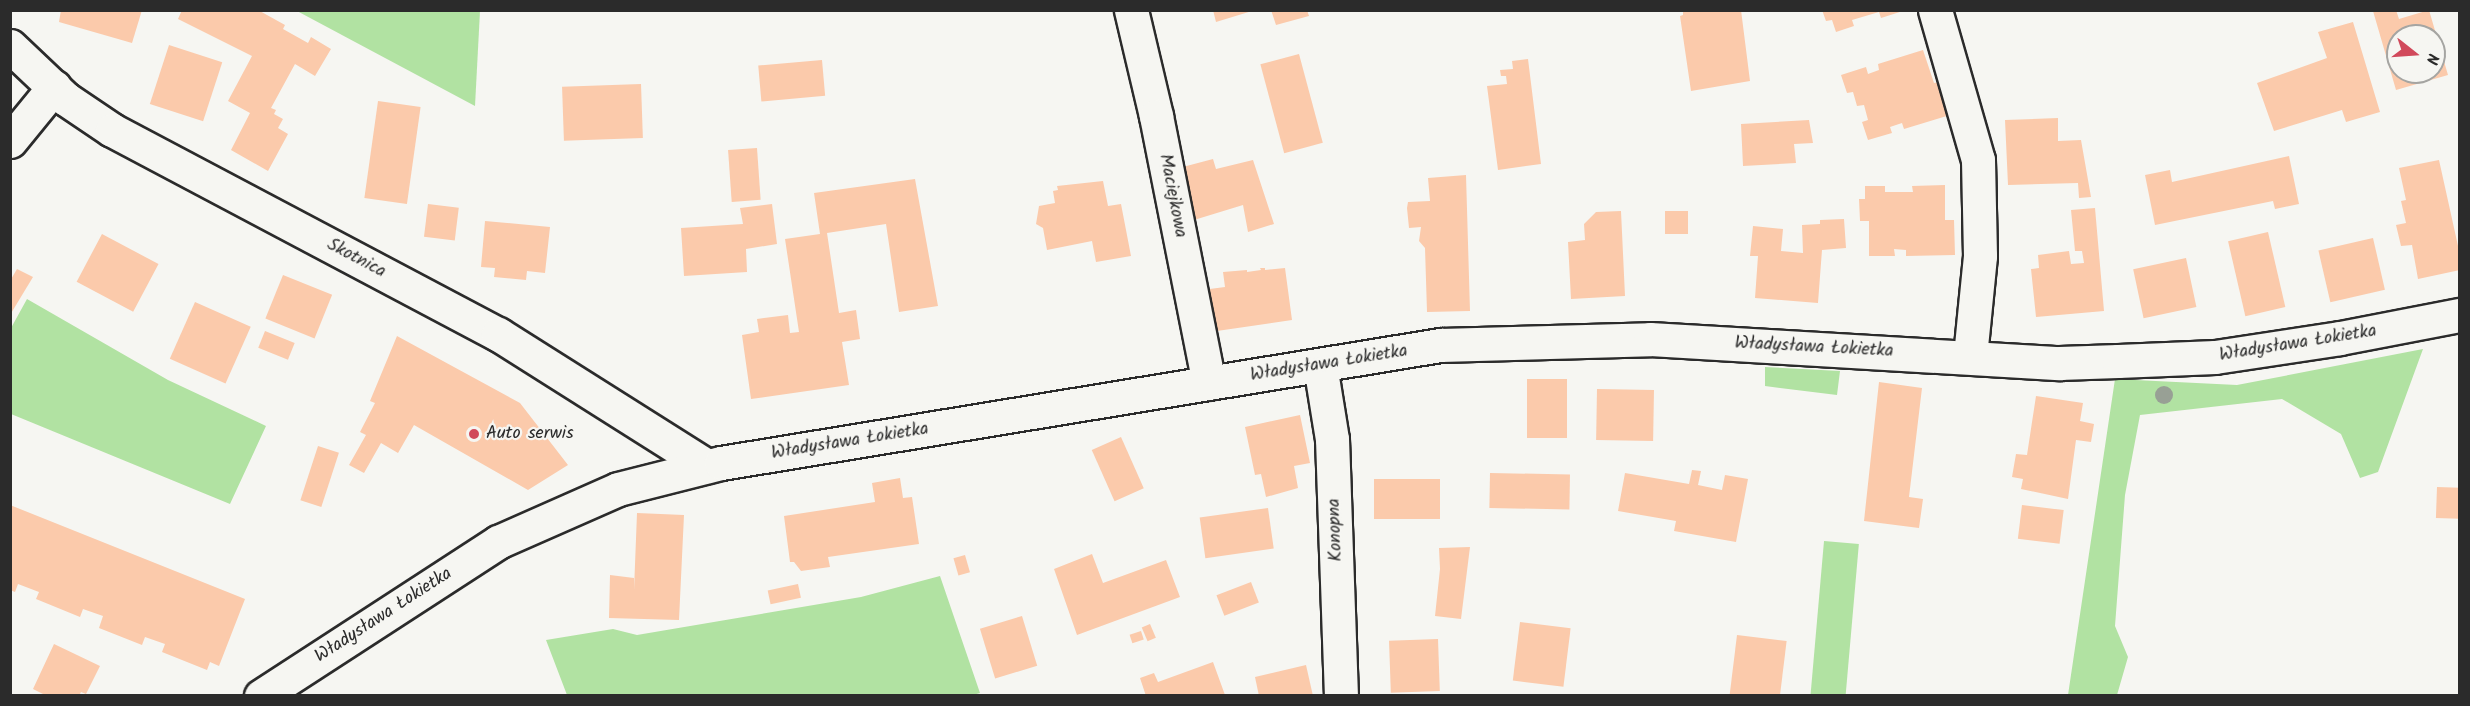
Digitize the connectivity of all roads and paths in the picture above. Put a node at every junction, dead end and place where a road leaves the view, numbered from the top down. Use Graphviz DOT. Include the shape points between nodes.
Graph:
graph roads {
  1 [pos="1131,10"];
  2 [pos="1935,10"];
  3 [pos="10,46"];
  4 [pos="54,87"];
  5 [pos="10,141"];
  6 [pos="2460,315"];
  7 [pos="1970,356"];
  8 [pos="1320,365"];
  9 [pos="1209,383"];
  10 [pos="707,466"];
  11 [pos="261,696"];
  12 [pos="1341,696"];
  1 -- 9 [label="street, Maciejkowa"];
  2 -- 7 [label="street" via="1978,160 1980,256"];
  3 -- 4 [label="street, Skotnica"];
  4 -- 5 [label="street"];
  4 -- 10 [label="street, Skotnica" via="112,130 498,334"];
  6 -- 7 [label="street, Władysława Łokietka" via="2215,357 2059,363"];
  7 -- 8 [label="street, Władysława Łokietka" via="1650,339 1440,345"];
  8 -- 9 [label="street, Władysława Łokietka"];
  8 -- 12 [label="street, Konopna" via="1332,439"];
  9 -- 10 [label="street, Władysława Łokietka"];
  10 -- 11 [label="street, Władysława Łokietka" via="618,489 498,542"];
}
